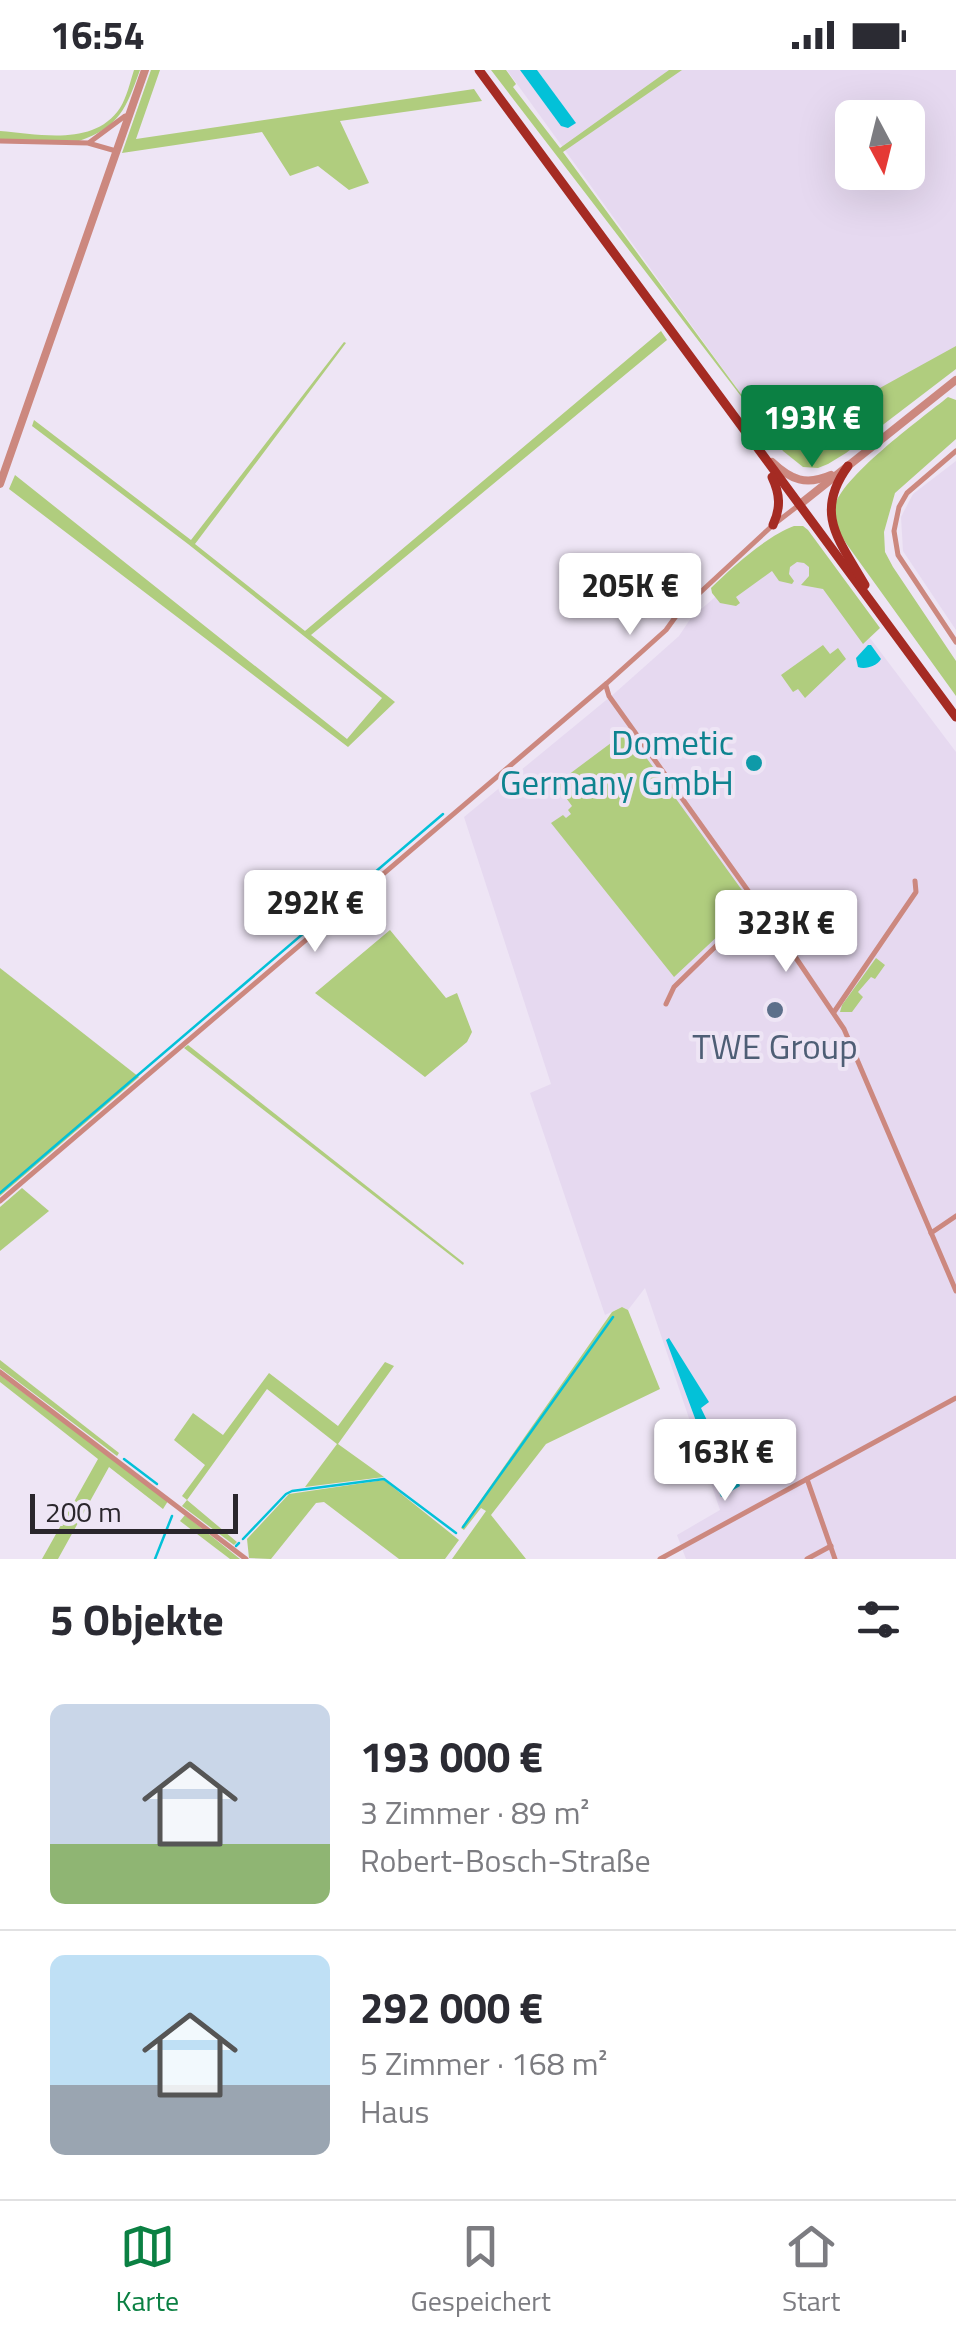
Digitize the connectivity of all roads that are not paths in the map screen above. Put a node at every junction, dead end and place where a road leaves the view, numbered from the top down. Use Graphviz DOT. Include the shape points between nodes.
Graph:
graph roads {
  1 [pos="145,70"];
  2 [pos="478,70"];
  3 [pos="128,116"];
  4 [pos="0,141"];
  5 [pos="88,144"];
  6 [pos="117,151"];
  7 [pos="956,380"];
  8 [pos="754,444"];
  9 [pos="956,452"];
  10 [pos="848,466"];
  11 [pos="0,484"];
  12 [pos="799,504"];
  13 [pos="773,525"];
  14 [pos="883,618"];
  15 [pos="956,642"];
  16 [pos="607,683"];
  17 [pos="956,718"];
  18 [pos="915,881"];
  19 [pos="757,906"];
  20 [pos="666,1004"];
  21 [pos="834,1012"];
  22 [pos="0,1201"];
  23 [pos="956,1216"];
  24 [pos="932,1233"];
  25 [pos="956,1291"];
  26 [pos="0,1372"];
  27 [pos="956,1398"];
  28 [pos="807,1479"];
  29 [pos="830,1546"];
  30 [pos="246,1559"];
  31 [pos="660,1559"];
  32 [pos="806,1559"];
  33 [pos="835,1559"];
  1 -- 3 [label="street"];
  2 -- 8 [label="main road"];
  3 -- 5 [label="street"];
  3 -- 6 [label="street"];
  4 -- 5 [label="street"];
  5 -- 6 [label="street"];
  6 -- 11 [label="street"];
  7 -- 10 [label="street"];
  8 -- 10 [label="street" via="804,482"];
  8 -- 12 [label="main road"];
  8 -- 13 [label="main road" via="778,489"];
  9 -- 15 [label="street" via="907,493 894,531 898,555"];
  10 -- 12 [label="street"];
  10 -- 14 [label="main road" via="834,488 833,524"];
  12 -- 13 [label="street"];
  12 -- 14 [label="main road"];
  13 -- 16 [label="street"];
  14 -- 17 [label="main road"];
  16 -- 19 [label="street" via="609,696"];
  16 -- 22 [label="street"];
  18 -- 21 [label="street" via="916,892"];
  19 -- 20 [label="street" via="674,987"];
  19 -- 21 [label="street"];
  21 -- 24 [label="street"];
  23 -- 24 [label="street"];
  24 -- 25 [label="street"];
  26 -- 30 [label="street"];
  27 -- 28 [label="street"];
  28 -- 29 [label="street"];
  28 -- 31 [label="street"];
  29 -- 32 [label="street"];
  29 -- 33 [label="street"];
}
